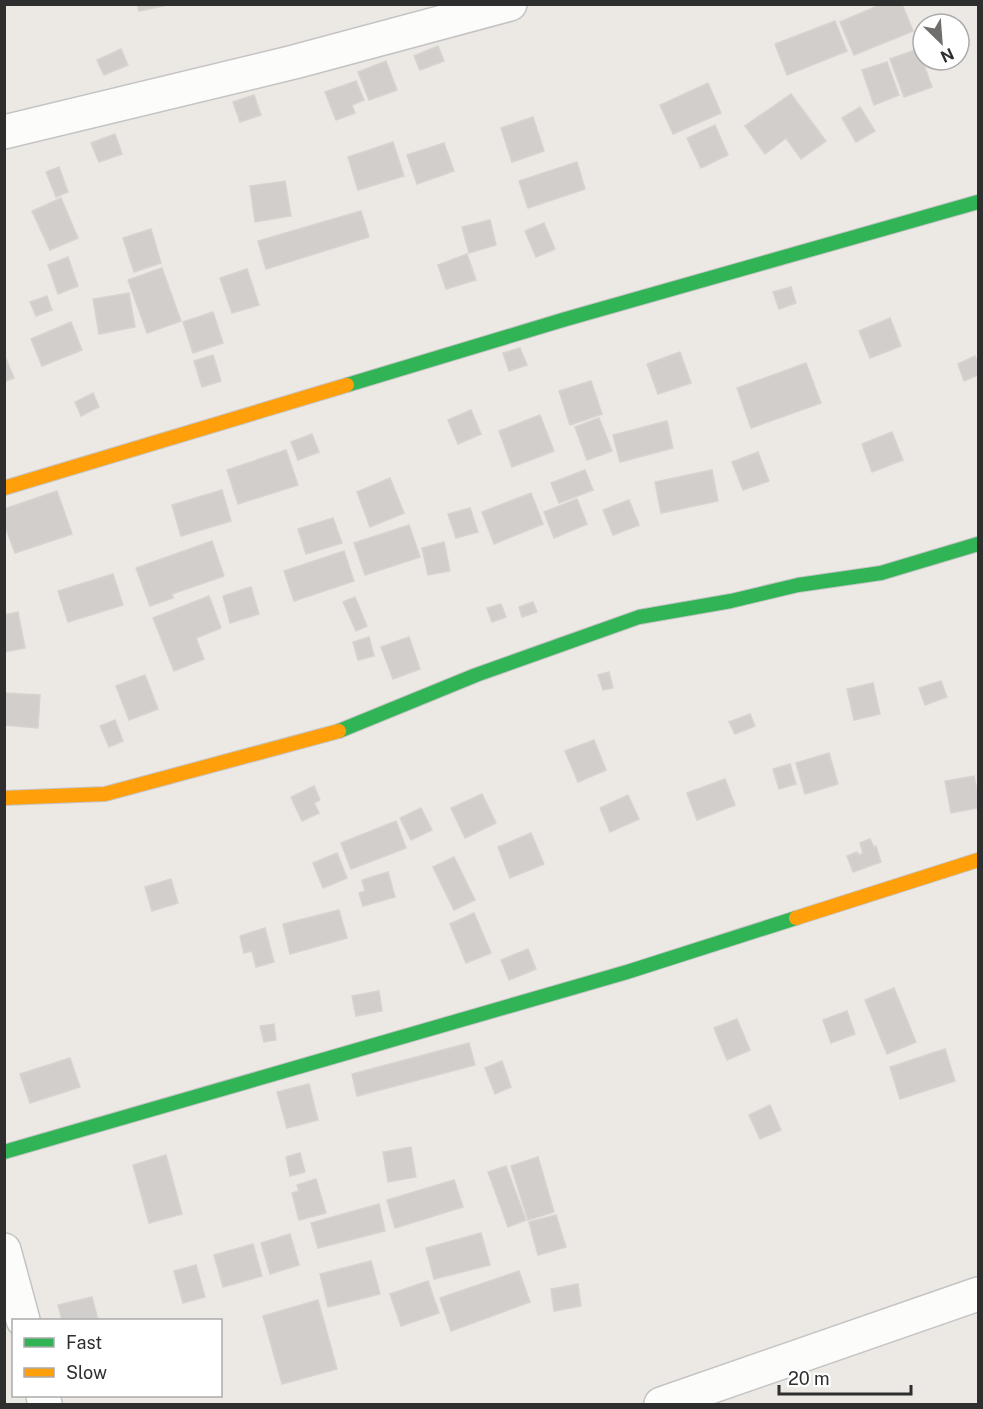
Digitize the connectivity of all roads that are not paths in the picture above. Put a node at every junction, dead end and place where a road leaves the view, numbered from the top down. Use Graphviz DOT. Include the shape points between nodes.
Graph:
graph roads {
  1 [pos="510,4"];
  2 [pos="4,132"];
  3 [pos="978,202"];
  4 [pos="4,489"];
  5 [pos="978,544"];
  6 [pos="4,798"];
  7 [pos="978,860"];
  8 [pos="4,1152"];
  9 [pos="4,1250"];
  10 [pos="978,1294"];
  11 [pos="23,1319"];
  12 [pos="661,1404"];
  1 -- 2 [label="street" via="294,62"];
  3 -- 4 [label="street" via="566,319"];
  5 -- 6 [label="street" via="881,573 798,585 639,617 476,675 335,733 204,769 105,794"];
  7 -- 8 [label="street" via="627,972"];
  9 -- 11 [label="street"];
  10 -- 12 [label="street"];
}
